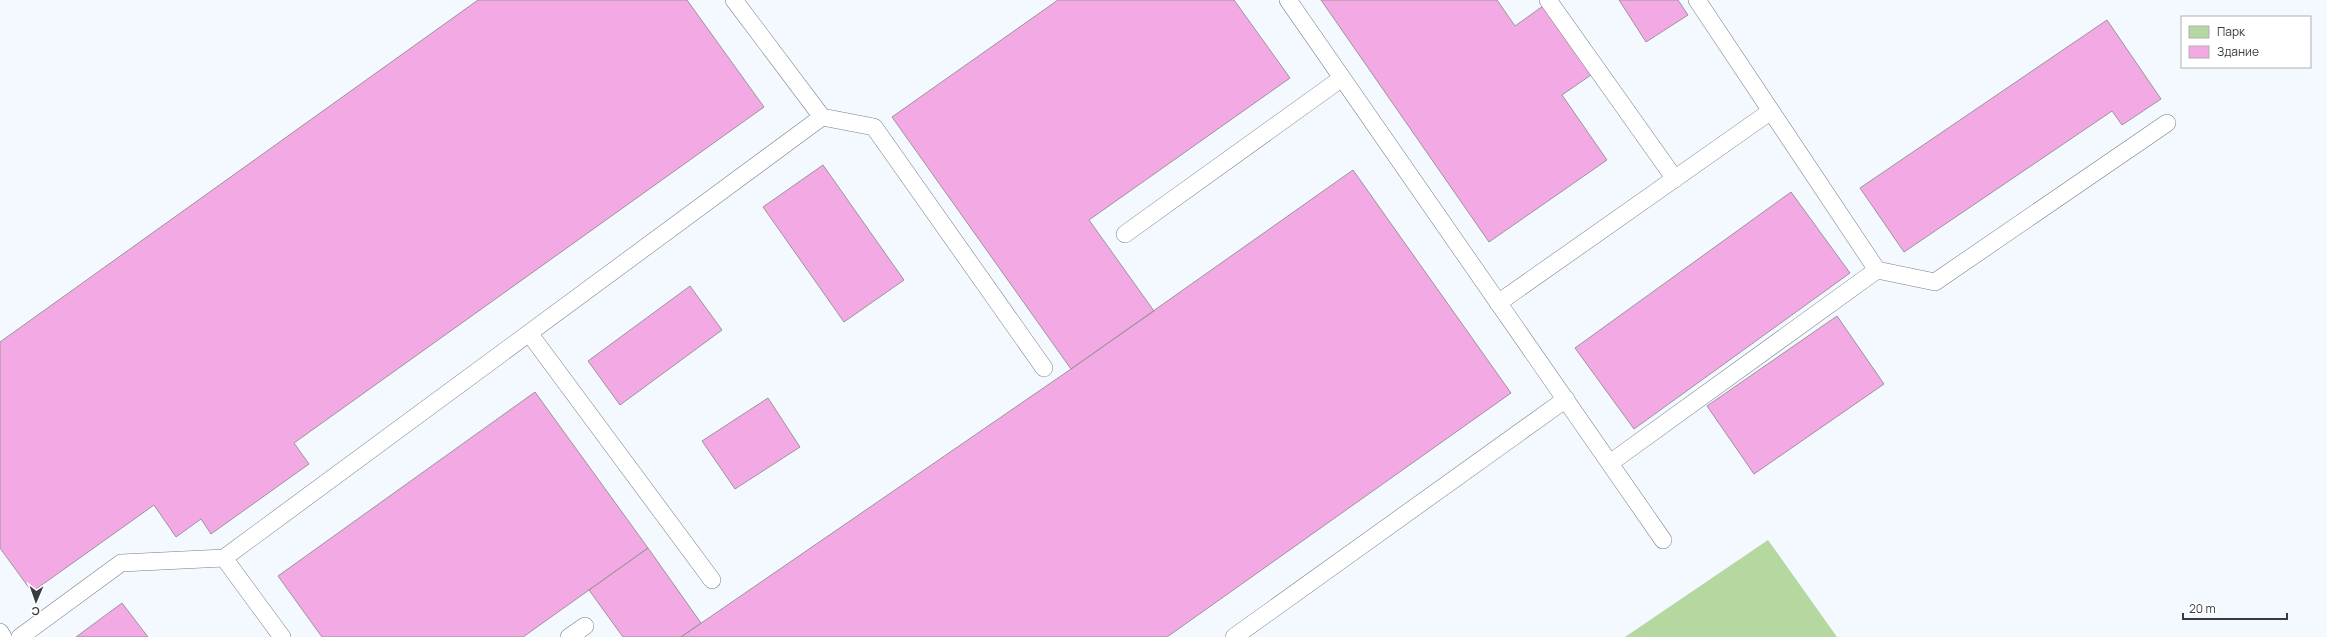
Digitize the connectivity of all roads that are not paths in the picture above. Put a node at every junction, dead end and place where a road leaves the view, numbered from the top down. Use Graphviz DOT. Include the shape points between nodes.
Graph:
graph roads {
  1 [pos="734,0"];
  2 [pos="1288,0"];
  3 [pos="1548,0"];
  4 [pos="1697,0"];
  5 [pos="1342,78"];
  6 [pos="1771,111"];
  7 [pos="822,118"];
  8 [pos="2167,123"];
  9 [pos="1675,179"];
  10 [pos="1125,234"];
  11 [pos="1877,270"];
  12 [pos="1498,303"];
  13 [pos="529,333"];
  14 [pos="1044,368"];
  15 [pos="1566,399"];
  16 [pos="1610,463"];
  17 [pos="1663,540"];
  18 [pos="224,558"];
  19 [pos="712,580"];
  20 [pos="585,626"];
  21 [pos="0,632"];
  22 [pos="3,637"];
  23 [pos="20,637"];
  24 [pos="282,637"];
  25 [pos="569,637"];
  26 [pos="1234,637"];
  1 -- 7 [label="lane"];
  2 -- 5 [label="lane"];
  3 -- 9 [label="lane"];
  4 -- 6 [label="lane"];
  5 -- 10 [label="lane"];
  5 -- 12 [label="lane"];
  6 -- 9 [label="lane"];
  6 -- 11 [label="lane"];
  7 -- 13 [label="lane"];
  7 -- 14 [label="lane" via="874,127"];
  8 -- 11 [label="lane" via="1935,282"];
  9 -- 12 [label="lane"];
  11 -- 16 [label="lane"];
  12 -- 15 [label="lane"];
  13 -- 18 [label="lane"];
  13 -- 19 [label="lane"];
  15 -- 16 [label="lane"];
  15 -- 26 [label="lane"];
  16 -- 17 [label="lane"];
  18 -- 23 [label="lane" via="121,563"];
  18 -- 24 [label="lane"];
  20 -- 25 [label="lane"];
  21 -- 22 [label="lane"];
}
